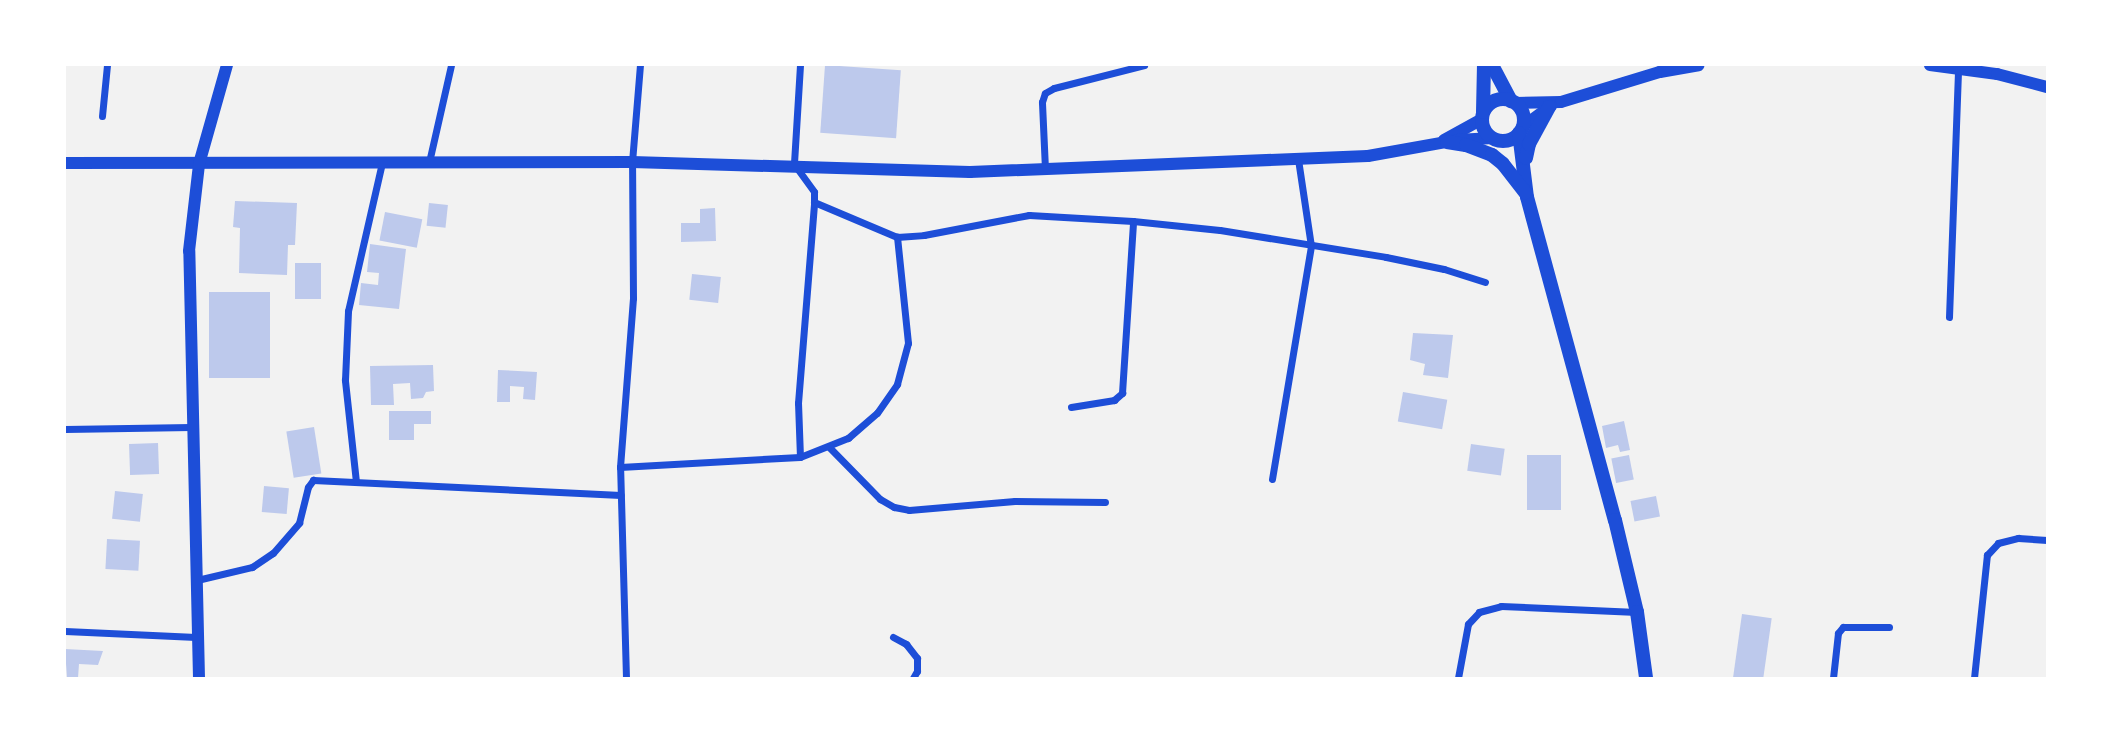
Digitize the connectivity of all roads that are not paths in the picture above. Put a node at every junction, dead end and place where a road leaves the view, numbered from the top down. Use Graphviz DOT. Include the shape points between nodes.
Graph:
graph roads {
  1 [pos="107,65"];
  2 [pos="227,65"];
  3 [pos="451,65"];
  4 [pos="640,65"];
  5 [pos="800,65"];
  6 [pos="1144,65"];
  7 [pos="1484,65"];
  8 [pos="1492,65"];
  9 [pos="1698,65"];
  10 [pos="1930,65"];
  11 [pos="1958,68"];
  12 [pos="1997,69"];
  13 [pos="2047,87"];
  14 [pos="1514,102"];
  15 [pos="1555,104"];
  16 [pos="102,116"];
  17 [pos="1482,116"];
  18 [pos="1520,130"];
  19 [pos="1496,139"];
  20 [pos="1442,143"];
  21 [pos="1298,159"];
  22 [pos="382,162"];
  23 [pos="429,162"];
  24 [pos="632,162"];
  25 [pos="65,163"];
  26 [pos="199,164"];
  27 [pos="794,164"];
  28 [pos="1045,169"];
  29 [pos="1524,170"];
  30 [pos="1526,195"];
  31 [pos="814,202"];
  32 [pos="1133,221"];
  33 [pos="897,237"];
  34 [pos="1311,246"];
  35 [pos="1485,282"];
  36 [pos="1949,317"];
  37 [pos="1071,407"];
  38 [pos="191,427"];
  39 [pos="65,429"];
  40 [pos="829,447"];
  41 [pos="800,457"];
  42 [pos="620,467"];
  43 [pos="1272,479"];
  44 [pos="356,482"];
  45 [pos="621,495"];
  46 [pos="1105,502"];
  47 [pos="2047,540"];
  48 [pos="197,580"];
  49 [pos="1637,612"];
  50 [pos="1889,628"];
  51 [pos="65,631"];
  52 [pos="197,637"];
  53 [pos="894,637"];
  54 [pos="199,678"];
  55 [pos="626,678"];
  56 [pos="913,678"];
  57 [pos="1458,678"];
  58 [pos="1646,678"];
  59 [pos="1833,678"];
  60 [pos="1974,678"];
  1 -- 16 [label="street"];
  2 -- 26 [label="street"];
  3 -- 23 [label="street"];
  4 -- 24 [label="street"];
  5 -- 27 [label="street"];
  6 -- 28 [label="street" via="1045,93"];
  7 -- 17 [label="main road"];
  8 -- 14 [label="main road"];
  9 -- 15 [label="street"];
  10 -- 11 [label="street"];
  11 -- 12 [label="street"];
  11 -- 36 [label="street"];
  12 -- 13 [label="street"];
  14 -- 15 [label="street"];
  14 -- 17 [label="main road" via="1494,100"];
  14 -- 18 [label="main road" via="1523,114"];
  15 -- 18 [label="street"];
  15 -- 29 [label="main road" via="1529,144"];
  17 -- 19 [label="main road" via="1485,130"];
  17 -- 20 [label="street"];
  18 -- 19 [label="main road" via="1510,139"];
  18 -- 29 [label="main road"];
  19 -- 20 [label="street"];
  19 -- 30 [label="main road"];
  20 -- 21 [label="street" via="1368,156"];
  20 -- 30 [label="main road" via="1466,145 1492,155"];
  21 -- 28 [label="street"];
  21 -- 34 [label="street"];
  22 -- 23 [label="street"];
  22 -- 26 [label="street"];
  22 -- 44 [label="street" via="348,311 345,380"];
  23 -- 24 [label="street"];
  24 -- 27 [label="street"];
  24 -- 42 [label="street" via="633,298"];
  25 -- 26 [label="street"];
  26 -- 38 [label="street" via="189,251"];
  27 -- 28 [label="street" via="923,172"];
  27 -- 31 [label="street" via="814,192"];
  29 -- 30 [label="main road"];
  30 -- 49 [label="main road"];
  31 -- 33 [label="street"];
  31 -- 41 [label="street" via="799,390"];
  32 -- 33 [label="street" via="1029,215"];
  32 -- 34 [label="street"];
  32 -- 37 [label="street" via="1122,393 1114,400"];
  33 -- 40 [label="street" via="908,343 897,384 877,413 848,438"];
  34 -- 35 [label="street" via="1444,269"];
  34 -- 43 [label="street"];
  38 -- 39 [label="street"];
  38 -- 48 [label="street"];
  40 -- 41 [label="street"];
  40 -- 46 [label="street" via="880,499 909,510 1015,501"];
  41 -- 42 [label="street"];
  42 -- 45 [label="street"];
  44 -- 45 [label="street"];
  44 -- 48 [label="street" via="310,482 299,523 273,552 252,566"];
  45 -- 55 [label="street"];
  47 -- 60 [label="street" via="2018,538 1998,543 1987,555"];
  48 -- 52 [label="street"];
  49 -- 57 [label="street" via="1501,607 1479,612 1468,624"];
  49 -- 58 [label="main road"];
  50 -- 59 [label="street" via="1843,627 1838,633"];
  51 -- 52 [label="street"];
  52 -- 54 [label="street"];
  53 -- 56 [label="street" via="916,658"];
}
